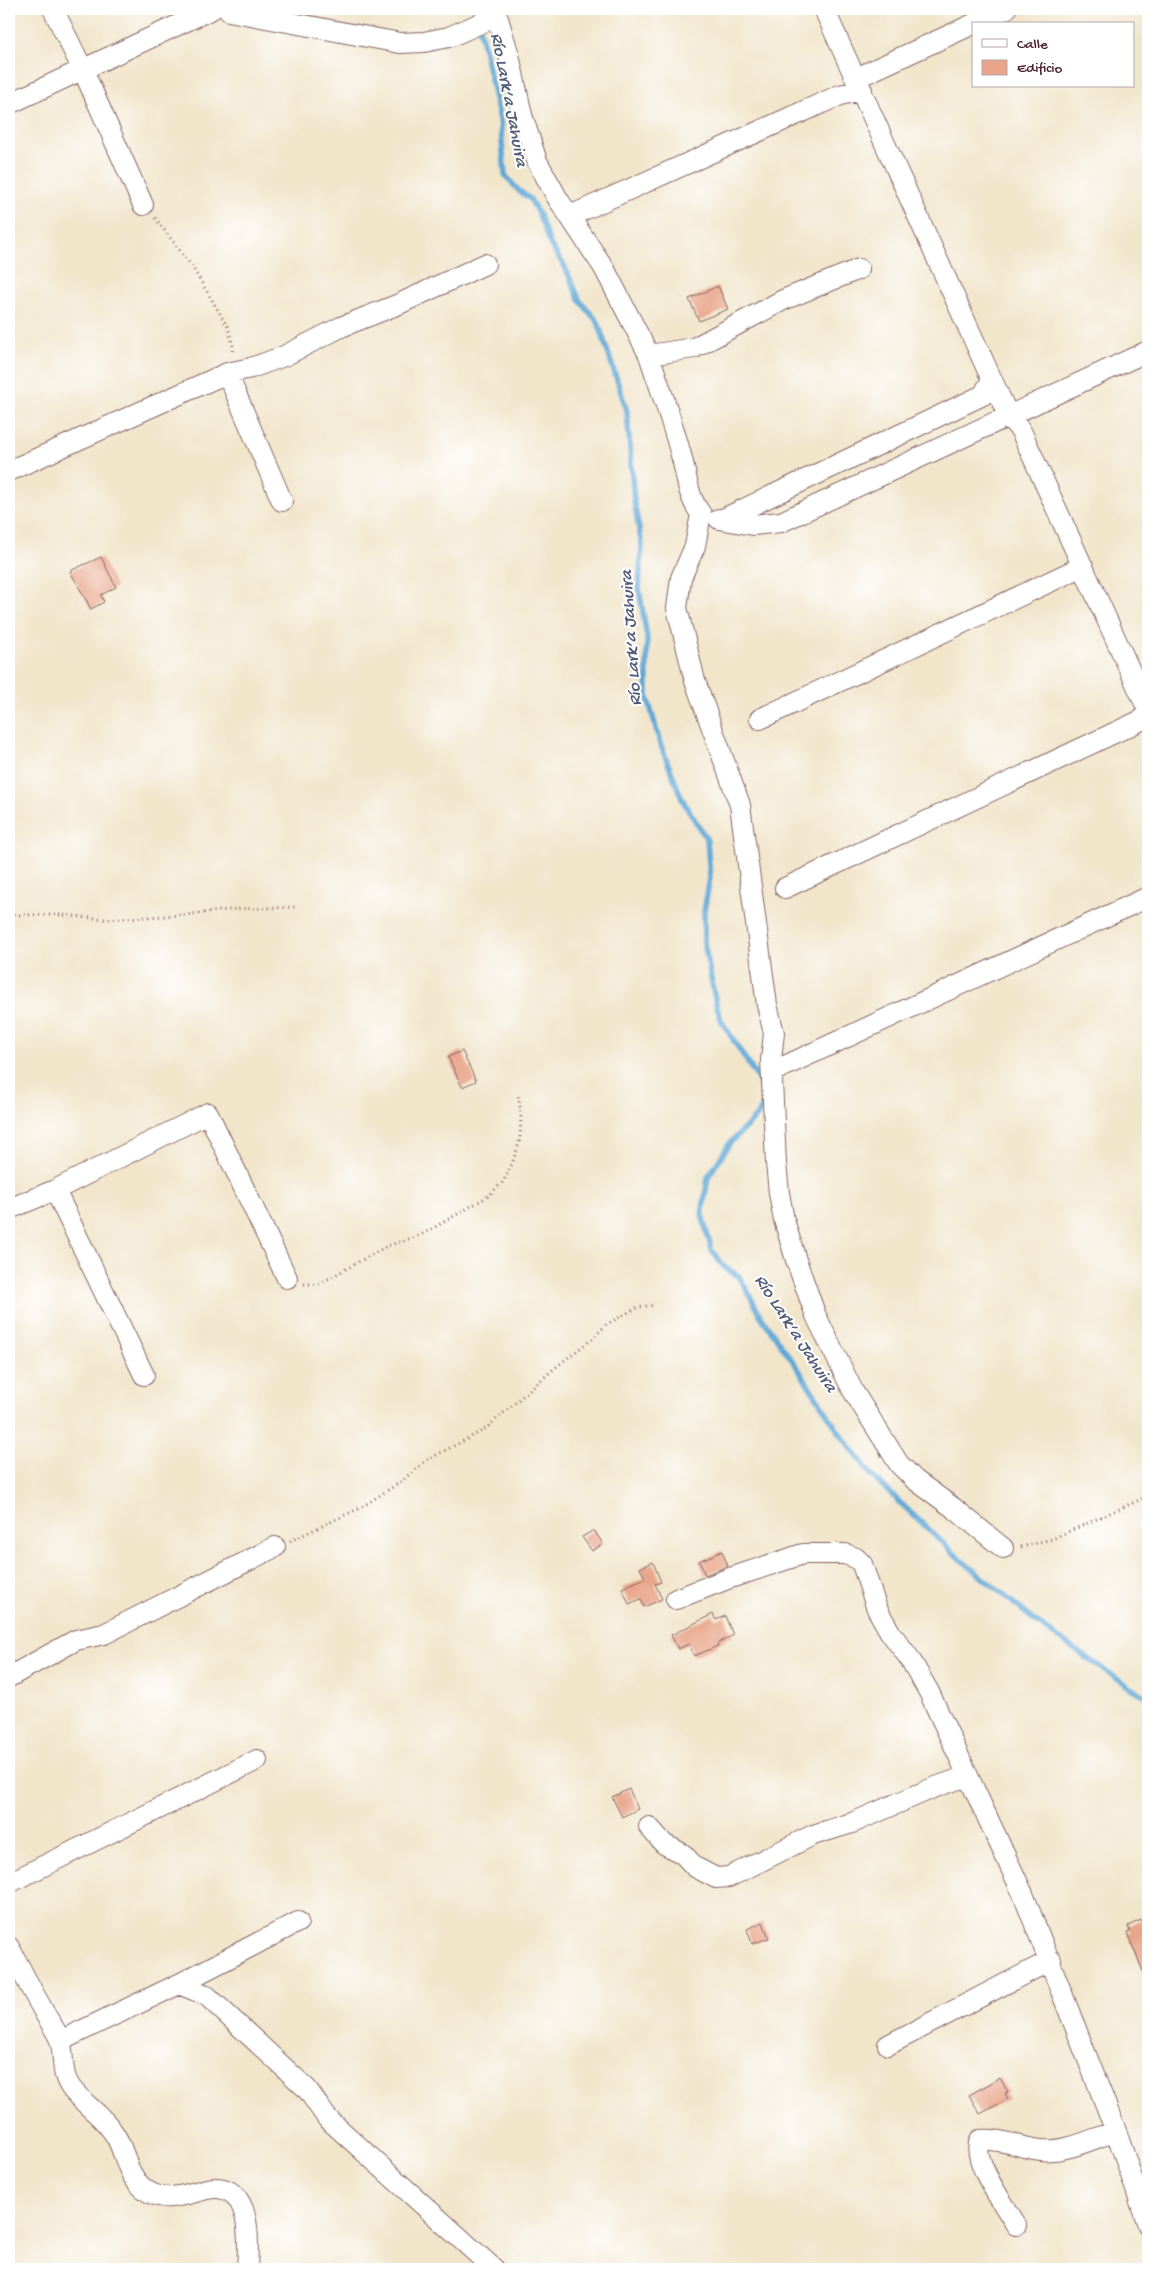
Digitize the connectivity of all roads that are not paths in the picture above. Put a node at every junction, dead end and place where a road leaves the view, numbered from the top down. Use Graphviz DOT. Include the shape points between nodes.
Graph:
graph roads {
  1 [pos="52,9"];
  2 [pos="212,9"];
  3 [pos="228,9"];
  4 [pos="824,9"];
  5 [pos="1006,9"];
  6 [pos="493,14"];
  7 [pos="981,22"];
  8 [pos="972,26"];
  9 [pos="83,70"];
  10 [pos="859,84"];
  11 [pos="9,104"];
  12 [pos="143,205"];
  13 [pos="570,216"];
  14 [pos="485,264"];
  15 [pos="859,269"];
  16 [pos="1148,351"];
  17 [pos="649,354"];
  18 [pos="227,373"];
  19 [pos="992,380"];
  20 [pos="1009,416"];
  21 [pos="9,471"];
  22 [pos="282,501"];
  23 [pos="701,514"];
  24 [pos="723,520"];
  25 [pos="1082,566"];
  26 [pos="1148,710"];
  27 [pos="1148,717"];
  28 [pos="760,719"];
  29 [pos="785,888"];
  30 [pos="1148,897"];
  31 [pos="772,1072"];
  32 [pos="55,1190"];
  33 [pos="9,1209"];
  34 [pos="287,1278"];
  35 [pos="144,1375"];
  36 [pos="275,1546"];
  37 [pos="1002,1548"];
  38 [pos="676,1599"];
  39 [pos="9,1677"];
  40 [pos="256,1760"];
  41 [pos="967,1776"];
  42 [pos="649,1827"];
  43 [pos="9,1883"];
  44 [pos="298,1922"];
  45 [pos="9,1947"];
  46 [pos="1051,1960"];
  47 [pos="179,1984"];
  48 [pos="60,2041"];
  49 [pos="888,2045"];
  50 [pos="1116,2131"];
  51 [pos="1016,2225"];
  52 [pos="1148,2225"];
  53 [pos="247,2269"];
  54 [pos="494,2269"];
  1 -- 9 [label="street"];
  2 -- 9 [label="street"];
  3 -- 6 [label="street" via="400,42 449,37"];
  4 -- 10 [label="street"];
  5 -- 7 [label="street"];
  6 -- 13 [label="street" via="510,55 522,115 537,161"];
  8 -- 10 [label="street"];
  9 -- 11 [label="street"];
  9 -- 12 [label="street"];
  10 -- 13 [label="street"];
  10 -- 19 [label="street"];
  13 -- 17 [label="street" via="604,268"];
  14 -- 18 [label="street" via="340,327 284,356"];
  15 -- 17 [label="street" via="783,300 694,348"];
  16 -- 20 [label="street"];
  17 -- 23 [label="street" via="682,456 689,492"];
  18 -- 21 [label="street"];
  18 -- 22 [label="street"];
  19 -- 20 [label="street"];
  19 -- 24 [label="street" via="983,395"];
  20 -- 24 [label="street" via="781,522 753,525"];
  20 -- 25 [label="street" via="1021,431"];
  23 -- 24 [label="street"];
  23 -- 31 [label="street" via="695,546 681,578 677,608 695,681 740,805 767,1005 774,1033"];
  25 -- 26 [label="street"];
  25 -- 28 [label="street"];
  27 -- 29 [label="street"];
  30 -- 31 [label="street"];
  31 -- 37 [label="street" via="779,1193 796,1260 816,1316 853,1391 899,1464"];
  32 -- 33 [label="street"];
  32 -- 34 [label="street" via="208,1113"];
  32 -- 35 [label="street"];
  36 -- 39 [label="street" via="104,1634 76,1640"];
  38 -- 41 [label="street" via="803,1554 834,1553 856,1558 862,1564 890,1632 929,1692"];
  40 -- 43 [label="street"];
  41 -- 42 [label="street" via="852,1823 813,1835 729,1877 716,1878 695,1867 684,1854 664,1844"];
  41 -- 46 [label="street"];
  44 -- 47 [label="street"];
  45 -- 48 [label="street"];
  46 -- 49 [label="street"];
  46 -- 50 [label="street"];
  47 -- 48 [label="street"];
  47 -- 54 [label="street" via="206,1995 307,2089 327,2118"];
  48 -- 53 [label="street" via="62,2065 70,2087 114,2132 127,2168 141,2187 153,2196 168,2198 209,2188 222,2188 236,2197 246,2212"];
  50 -- 51 [label="street" via="1068,2147 1043,2150 992,2139 980,2140 977,2146 979,2156 991,2186"];
  50 -- 52 [label="street"];
}
